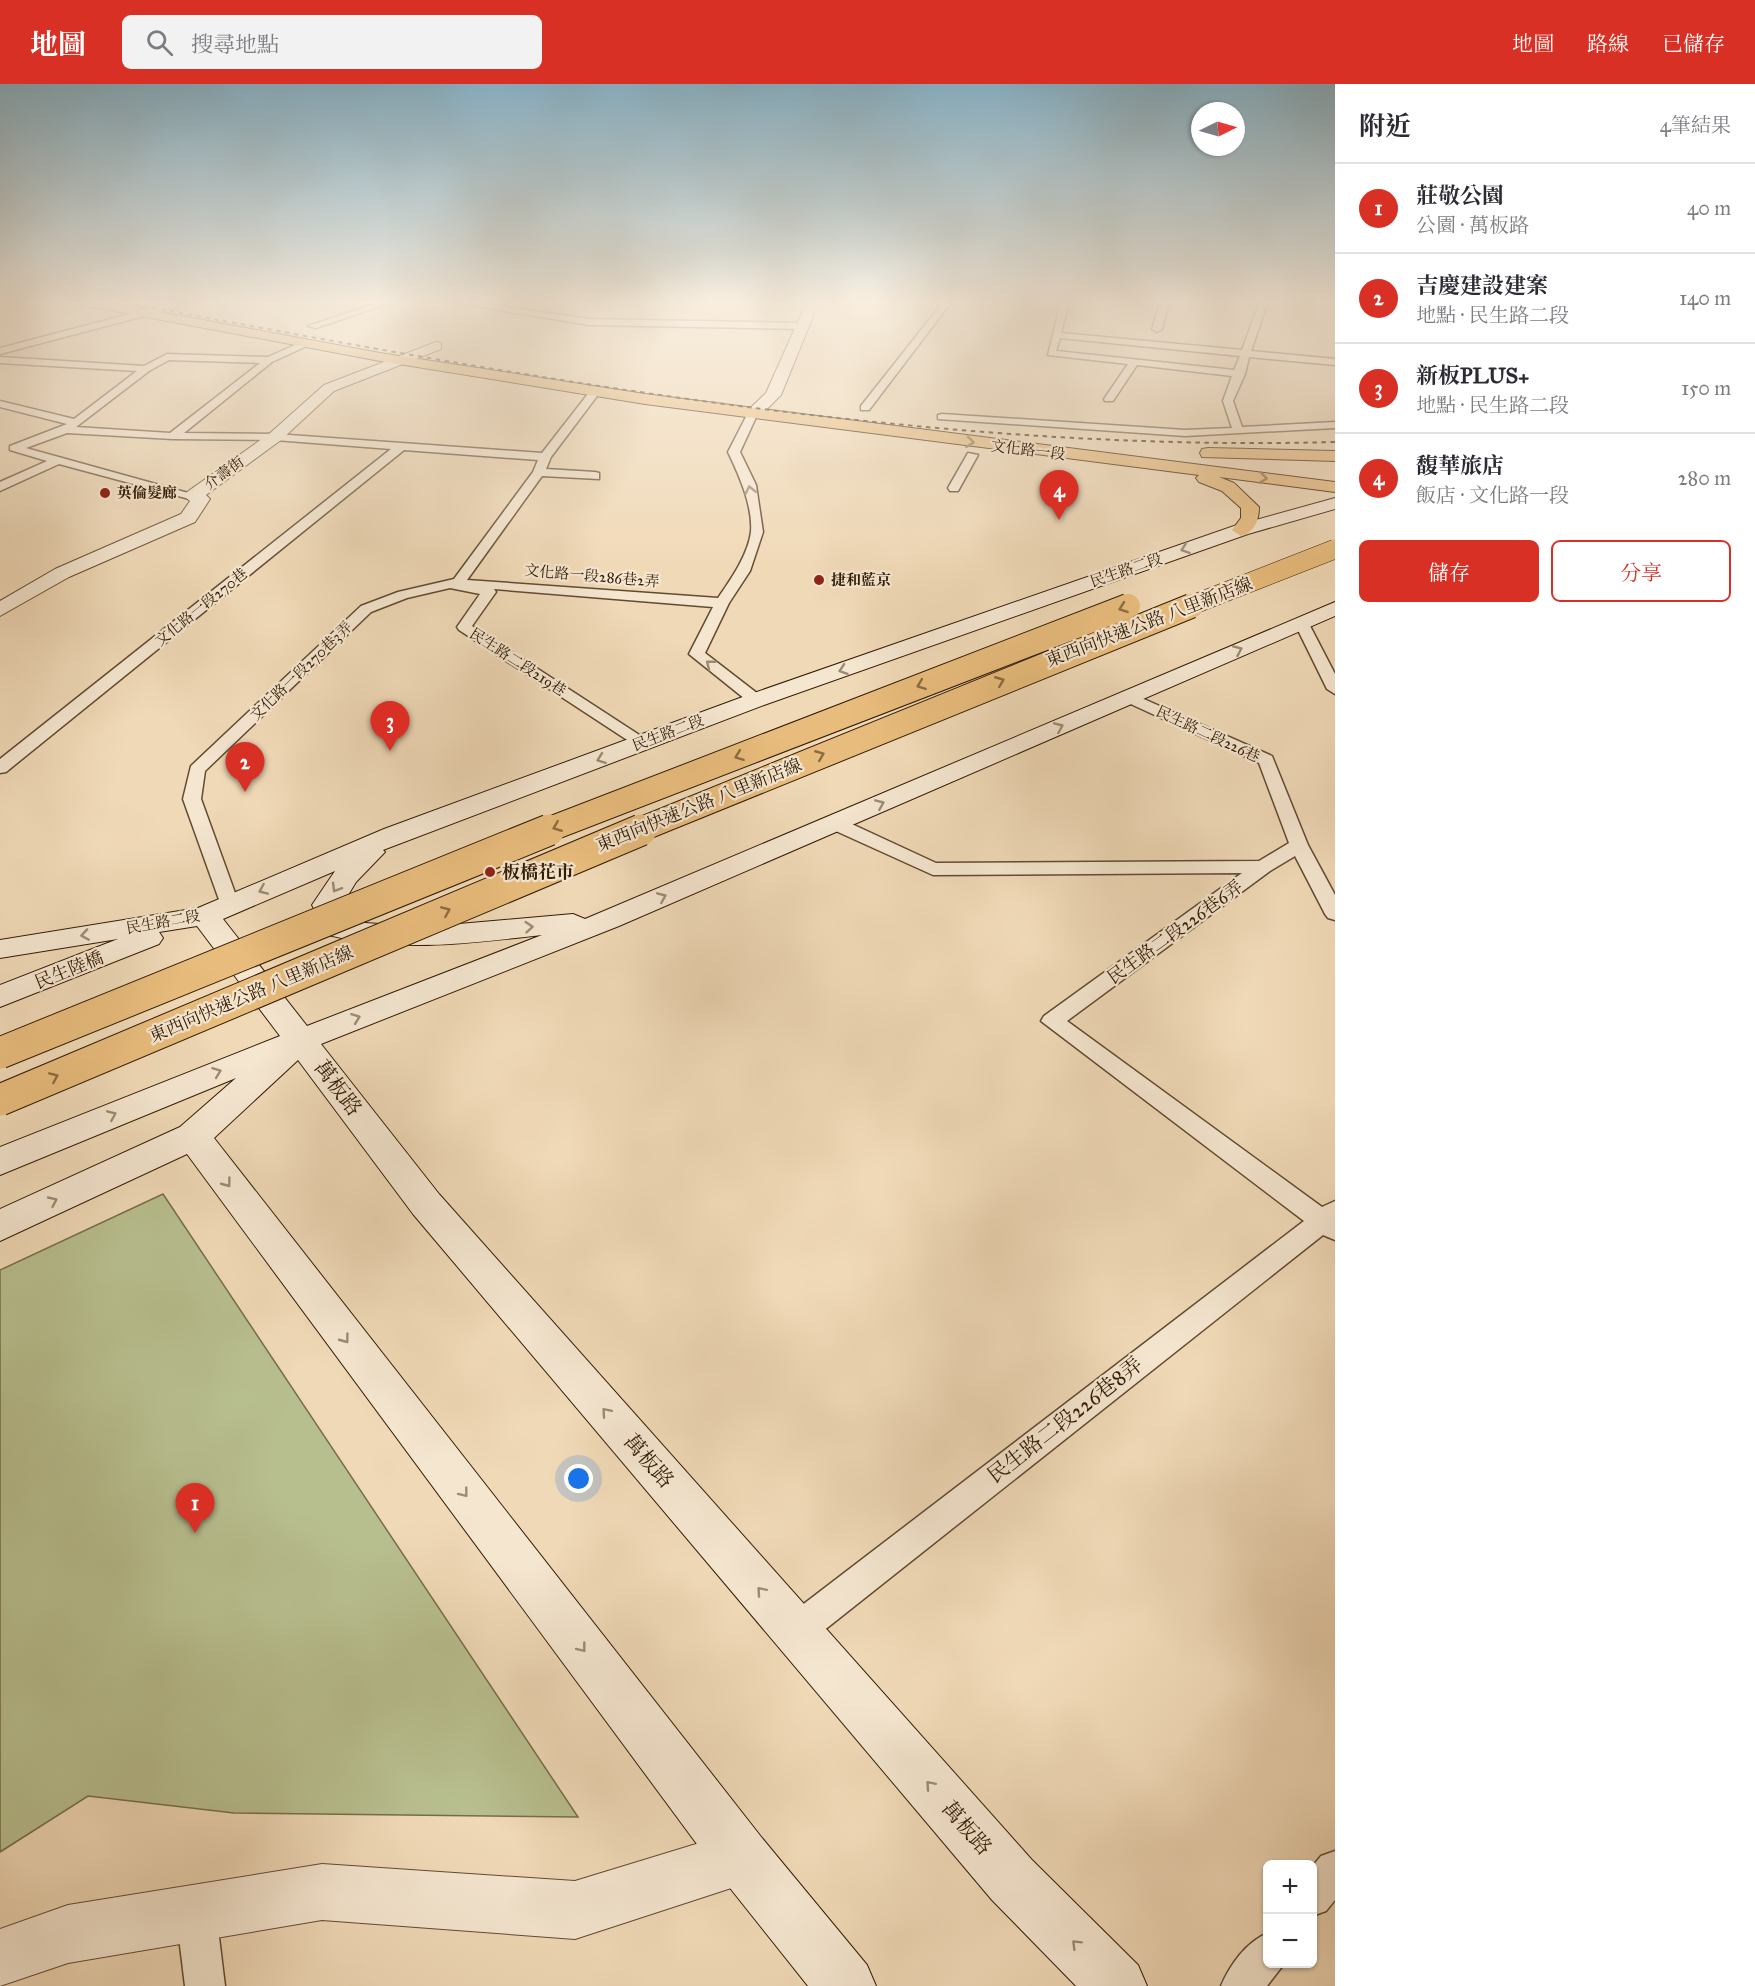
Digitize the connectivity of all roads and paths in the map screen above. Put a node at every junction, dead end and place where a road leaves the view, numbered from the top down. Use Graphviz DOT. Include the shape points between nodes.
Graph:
graph roads {
  1 [pos="118,390"];
  2 [pos="231,390"];
  3 [pos="327,390"];
  4 [pos="581,390"];
  5 [pos="780,390"];
  6 [pos="873,390"];
  7 [pos="1115,390"];
  8 [pos="1233,390"];
  9 [pos="595,392"];
  10 [pos="750,392"];
  11 [pos="778,396"];
  12 [pos="1109,399"];
  13 [pos="0,404"];
  14 [pos="859,407"];
  15 [pos="887,410"];
  16 [pos="752,415"];
  17 [pos="936,417"];
  18 [pos="1335,425"];
  19 [pos="70,426"];
  20 [pos="1238,431"];
  21 [pos="173,436"];
  22 [pos="274,437"];
  23 [pos="402,446"];
  24 [pos="1195,453"];
  25 [pos="972,455"];
  26 [pos="1335,456"];
  27 [pos="545,458"];
  28 [pos="58,459"];
  29 [pos="1163,467"];
  30 [pos="1335,469"];
  31 [pos="0,470"];
  32 [pos="539,472"];
  33 [pos="28,474"];
  34 [pos="595,476"];
  35 [pos="1335,487"];
  36 [pos="0,488"];
  37 [pos="954,488"];
  38 [pos="193,496"];
  39 [pos="1335,503"];
  40 [pos="1240,530"];
  41 [pos="1335,530"];
  42 [pos="1335,549"];
  43 [pos="454,583"];
  44 [pos="722,603"];
  45 [pos="1335,608"];
  46 [pos="0,610"];
  47 [pos="1301,622"];
  48 [pos="1335,689"];
  49 [pos="1128,697"];
  50 [pos="756,700"];
  51 [pos="641,744"];
  52 [pos="0,768"];
  53 [pos="834,823"];
  54 [pos="394,835"];
  55 [pos="1299,845"];
  56 [pos="1263,867"];
  57 [pos="217,910"];
  58 [pos="1335,914"];
  59 [pos="608,920"];
  60 [pos="0,949"];
  61 [pos="0,997"];
  62 [pos="301,1040"];
  63 [pos="0,1053"];
  64 [pos="0,1100"];
  65 [pos="193,1136"];
  66 [pos="0,1162"];
  67 [pos="1330,1220"];
  68 [pos="0,1226"];
  69 [pos="796,1631"];
  70 [pos="742,1858"];
  71 [pos="1335,1870"];
  72 [pos="1317,1892"];
  73 [pos="196,1912"];
  74 [pos="0,1958"];
  75 [pos="1263,1959"];
  76 [pos="205,1986"];
  77 [pos="846,1986"];
  78 [pos="1117,1986"];
  79 [pos="1241,1986"];
  1 -- 19 [label="lane"];
  2 -- 21 [label="lane"];
  3 -- 22 [label="main road, 介壽街"];
  4 -- 9 [label="main road, 文化路一段"];
  5 -- 11 [label="main road"];
  6 -- 14 [label="lane"];
  7 -- 12 [label="lane"];
  8 -- 20 [label="lane" via="1228,401"];
  9 -- 16 [label="main road, 文化路一段"];
  9 -- 27 [label="lane"];
  10 -- 11 [label="main road"];
  11 -- 16 [label="main road"];
  13 -- 19 [label="lane"];
  14 -- 15 [label="main road"];
  16 -- 29 [label="main road, 文化路一段, one-way"];
  44 -- 16 [label="lane, one-way" via="743,571 756,532 750,485 734,452"];
  17 -- 20 [label="lane" via="1185,433"];
  17 -- 24 [label="main road, 文化路一段"];
  18 -- 20 [label="lane"];
  19 -- 21 [label="lane"];
  19 -- 28 [label="lane" via="14,447"];
  21 -- 22 [label="lane"];
  22 -- 23 [label="lane"];
  22 -- 38 [label="main road, 介壽街"];
  23 -- 27 [label="lane"];
  23 -- 52 [label="lane, 文化路一段270巷"];
  24 -- 26 [label="main road"];
  24 -- 30 [label="main road, 文化路一段"];
  25 -- 37 [label="lane"];
  27 -- 32 [label="lane"];
  28 -- 33 [label="lane"];
  28 -- 38 [label="lane"];
  29 -- 35 [label="main road, 文化路一段, one-way"];
  29 -- 40 [label="main road" via="1194,474 1239,494 1250,507 1250,519"];
  31 -- 33 [label="lane"];
  32 -- 34 [label="lane"];
  32 -- 43 [label="lane"];
  33 -- 36 [label="lane"];
  38 -- 46 [label="main road, 介壽街" via="201,499 188,518 62,573"];
  39 -- 40 [label="main road, 民生路二段"];
  40 -- 50 [label="main road, 民生路二段, one-way"];
  41 -- 63 [label="main road, 東西向快速公路 八里新店線, one-way, bridge" via="1013,649 556,827"];
  64 -- 42 [label="main road, 東西向快速公路 八里新店線, one-way, bridge" via="1035,666"];
  43 -- 44 [label="lane, 文化路一段286巷2弄"];
  43 -- 51 [label="lane, 民生路二段219巷" via="489,592 464,627"];
  43 -- 57 [label="lane, 文化路一段270巷3弄" via="366,609 197,770 192,799"];
  50 -- 44 [label="lane, one-way" via="697,654"];
  45 -- 47 [label="main road"];
  47 -- 48 [label="lane"];
  49 -- 47 [label="main road, one-way"];
  53 -- 49 [label="main road, one-way"];
  49 -- 55 [label="lane, 民生路二段226巷" via="1266,760"];
  50 -- 51 [label="main road, 民生路二段"];
  51 -- 54 [label="main road, 民生路二段, one-way"];
  53 -- 56 [label="lane" via="933,868"];
  59 -- 53 [label="main road, one-way"];
  54 -- 57 [label="main road, 民生路二段, one-way"];
  54 -- 59 [label="main road, one-way" via="354,863 339,883 327,904 339,929 366,935 425,935"];
  55 -- 56 [label="lane, 民生路二段226巷6弄"];
  55 -- 58 [label="lane, 民生路二段226巷"];
  56 -- 67 [label="lane, 民生路二段226巷6弄" via="1052,1021"];
  57 -- 60 [label="main road, 民生路二段, one-way"];
  57 -- 61 [label="main road, 民生陸橋"];
  57 -- 62 [label="main road, 萬板路"];
  62 -- 59 [label="main road, one-way"];
  62 -- 65 [label="main road"];
  66 -- 62 [label="main road, one-way"];
  69 -- 62 [label="main road, 萬板路, one-way" via="426,1204"];
  68 -- 65 [label="main road, one-way"];
  65 -- 70 [label="main road, one-way"];
  67 -- 69 [label="lane, 民生路二段226巷8弄"];
  78 -- 69 [label="main road, 萬板路, one-way" via="1012,1880"];
  70 -- 73 [label="main road" via="575,1910 322,1892"];
  70 -- 77 [label="main road"];
  71 -- 72 [label="lane"];
  73 -- 74 [label="main road" via="68,1934"];
  73 -- 76 [label="lane"];
  75 -- 79 [label="lane"];
}
